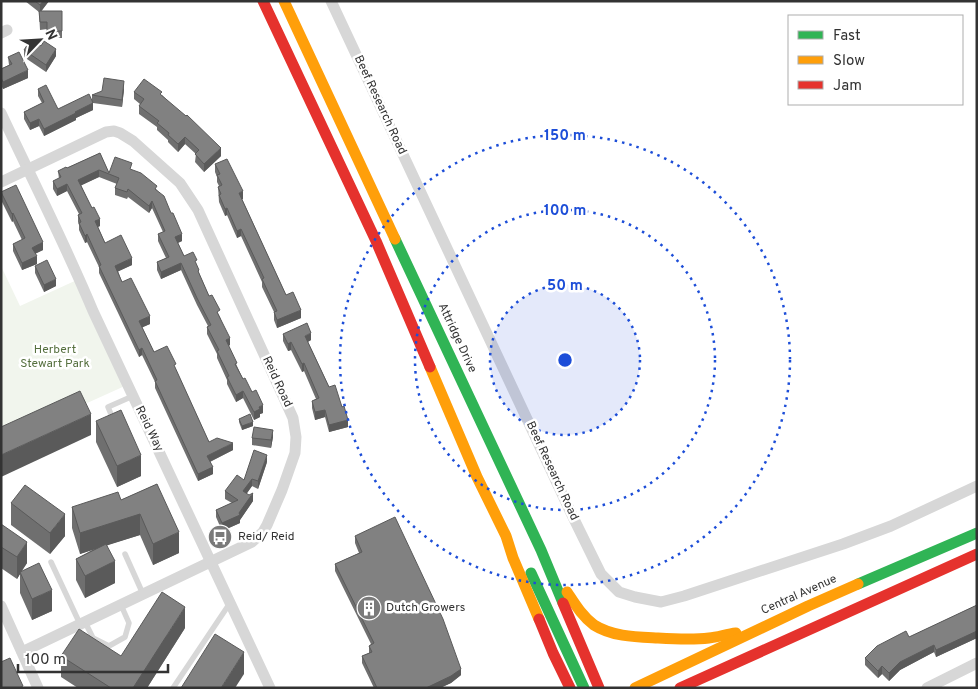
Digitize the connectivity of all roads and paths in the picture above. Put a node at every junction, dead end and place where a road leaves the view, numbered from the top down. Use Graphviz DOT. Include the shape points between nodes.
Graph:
graph roads {
  1 [pos="263,1"];
  2 [pos="284,1"];
  3 [pos="332,1"];
  4 [pos="1,113"];
  5 [pos="29,170"];
  6 [pos="1,182"];
  7 [pos="133,396"];
  8 [pos="115,423"];
  9 [pos="977,486"];
  10 [pos="977,533"];
  11 [pos="506,536"];
  12 [pos="541,550"];
  13 [pos="125,554"];
  14 [pos="977,554"];
  15 [pos="51,562"];
  16 [pos="211,562"];
  17 [pos="143,594"];
  18 [pos="230,603"];
  19 [pos="121,605"];
  20 [pos="1,606"];
  21 [pos="82,623"];
  22 [pos="753,631"];
  23 [pos="22,652"];
  24 [pos="553,653"];
  25 [pos="977,663"];
  26 [pos="556,685"];
  27 [pos="266,687"];
  28 [pos="38,688"];
  29 [pos="173,688"];
  30 [pos="570,688"];
  31 [pos="584,688"];
  32 [pos="599,688"];
  33 [pos="635,688"];
  34 [pos="680,688"];
  35 [pos="927,688"];
  1 -- 11 [label="main road" via="376,242 477,477"];
  2 -- 12 [label="main road, Attridge Drive"];
  3 -- 9 [label="street, Beef Research Road" via="572,515 601,574 619,592 661,602 684,596 875,532"];
  4 -- 5 [label="street, Reid Way"];
  5 -- 6 [label="street, Reid Road"];
  5 -- 7 [label="street, Reid Way"];
  5 -- 16 [label="street, Reid Road" via="106,132 120,132 180,183 198,210 294,418 296,437 295,453 263,532 252,542"];
  7 -- 8 [label="lane" via="108,408"];
  7 -- 16 [label="street, Reid Way"];
  10 -- 22 [label="main road, Central Avenue"];
  11 -- 24 [label="main road"];
  11 -- 31 [label="main road" via="528,567"];
  12 -- 22 [label="main road" via="573,604 585,618 606,632 629,637 697,639"];
  12 -- 32 [label="main road, Attridge Drive"];
  13 -- 17 [label="lane"];
  14 -- 34 [label="main road"];
  15 -- 21 [label="lane"];
  16 -- 17 [label="street, Reid Road"];
  16 -- 18 [label="street, Reid Way"];
  17 -- 19 [label="street, Reid Road"];
  18 -- 27 [label="street, Reid Way"];
  18 -- 29 [label="lane"];
  19 -- 21 [label="street, Reid Road"];
  19 -- 21 [label="lane" via="129,623 125,637 109,646 93,638"];
  20 -- 23 [label="street"];
  21 -- 23 [label="street, Reid Road"];
  22 -- 33 [label="main road, Central Avenue"];
  23 -- 28 [label="street"];
  24 -- 26 [label="main road"];
  24 -- 30 [label="main road"];
  25 -- 35 [label="street"];
}
